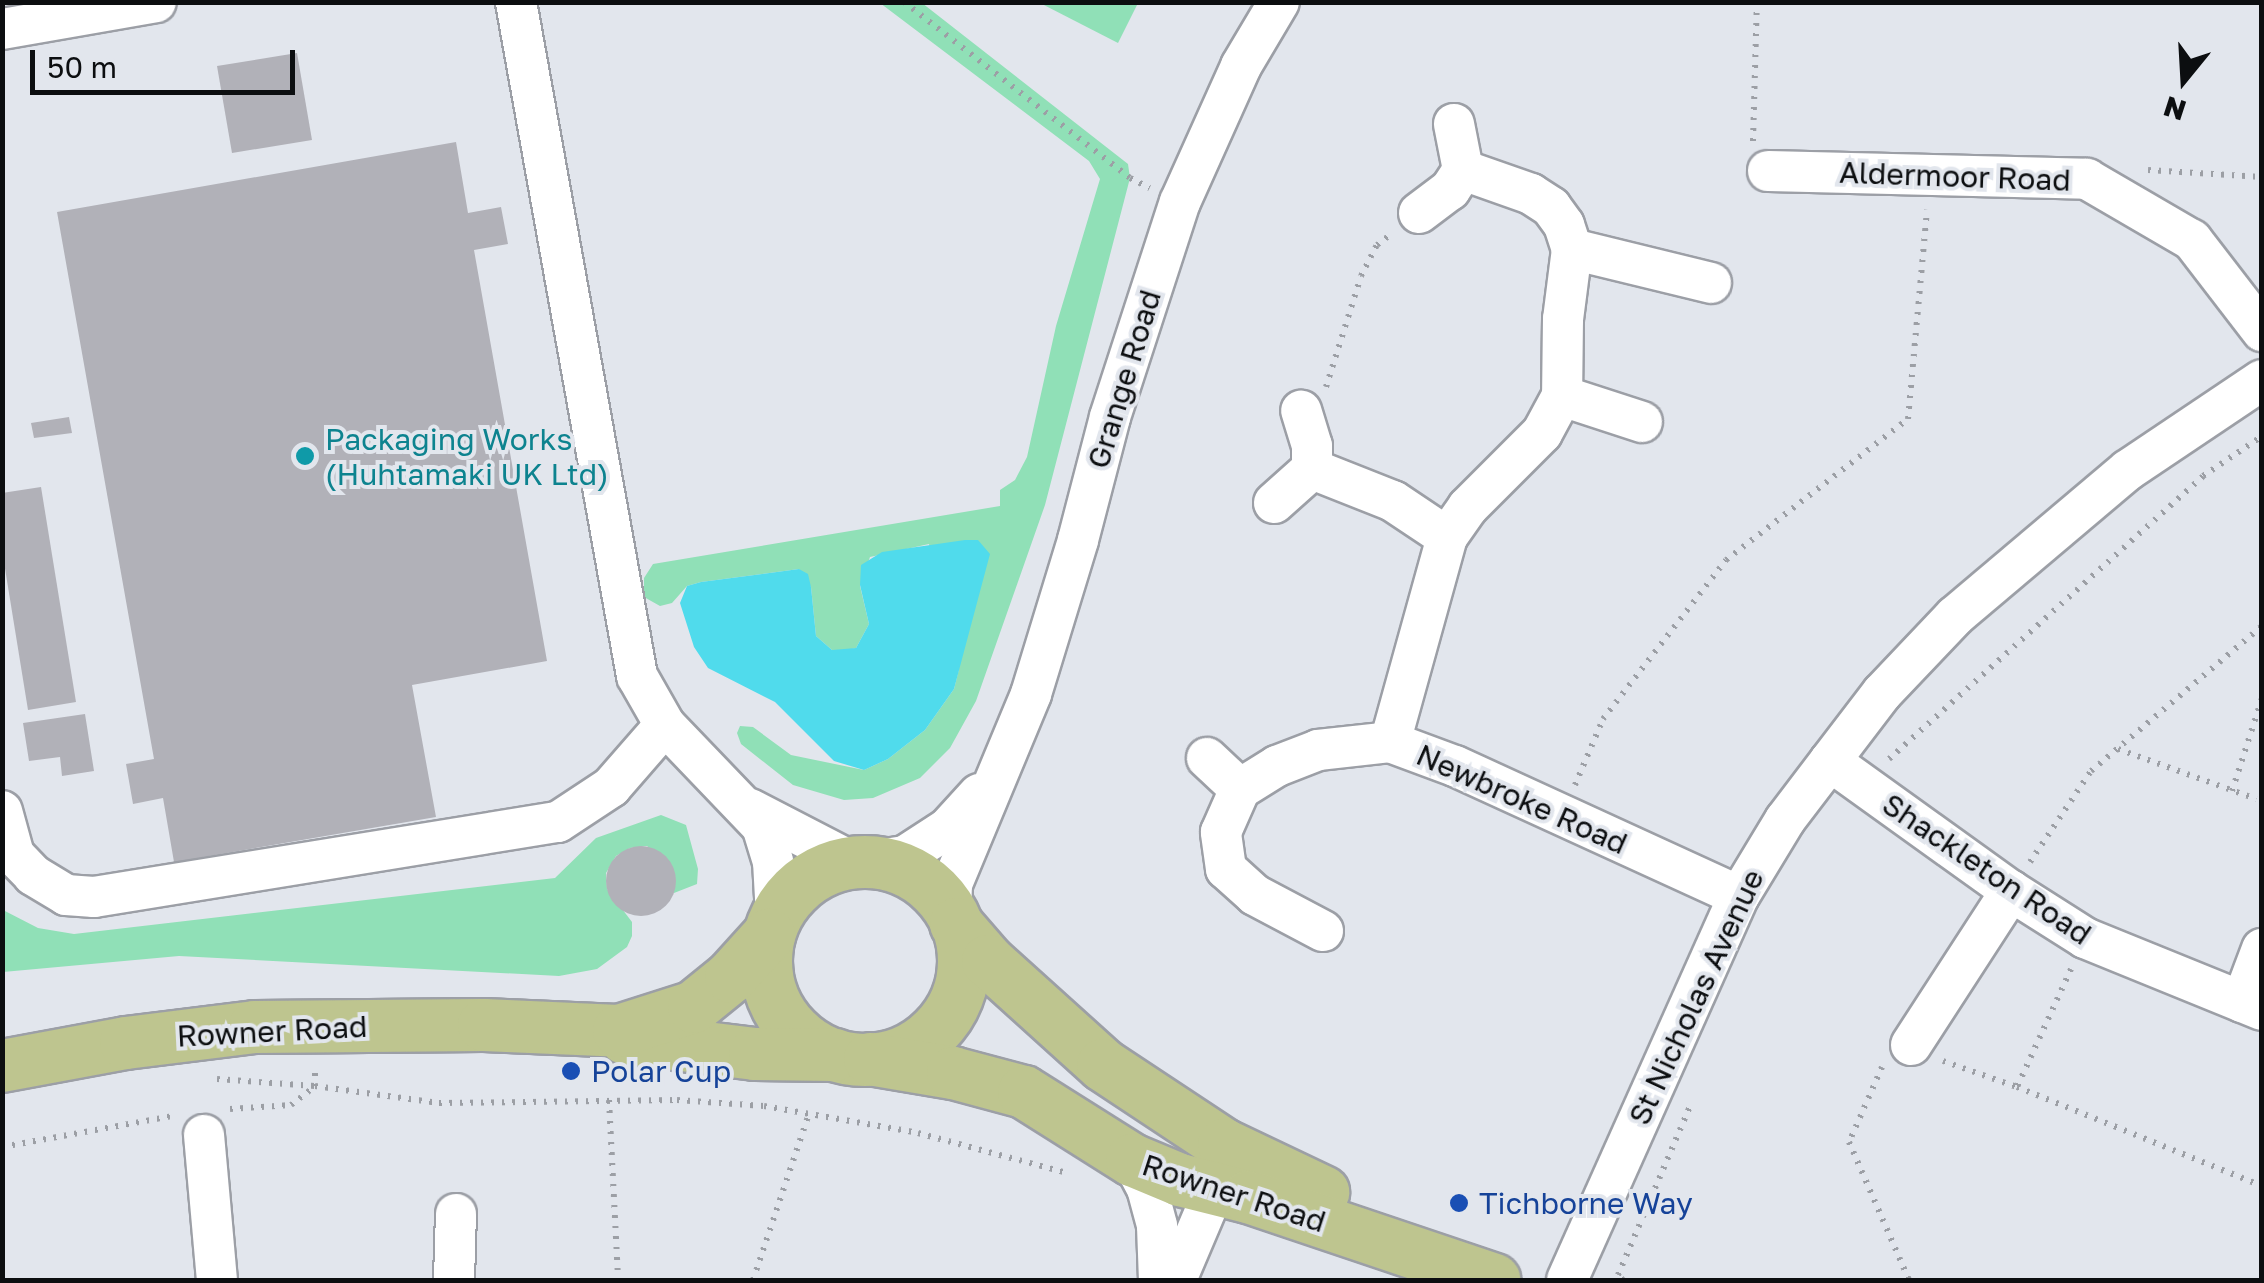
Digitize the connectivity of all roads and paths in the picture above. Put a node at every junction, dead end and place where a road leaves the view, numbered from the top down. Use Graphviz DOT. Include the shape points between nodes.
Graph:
graph roads {
  1 [pos="156,2"];
  2 [pos="516,2"];
  3 [pos="904,2"];
  4 [pos="1279,2"];
  5 [pos="1757,2"];
  6 [pos="2,29"];
  7 [pos="1454,124"];
  8 [pos="1761,163"];
  9 [pos="1463,170"];
  10 [pos="1180,202"];
  11 [pos="1908,207"];
  12 [pos="1418,213"];
  13 [pos="1572,248"];
  14 [pos="1712,283"];
  15 [pos="2262,331"];
  16 [pos="2262,380"];
  17 [pos="1562,396"];
  18 [pos="1301,411"];
  19 [pos="1642,422"];
  20 [pos="2262,436"];
  21 [pos="1312,469"];
  22 [pos="1274,503"];
  23 [pos="1447,536"];
  24 [pos="2262,626"];
  25 [pos="2262,698"];
  26 [pos="665,725"];
  27 [pos="1390,742"];
  28 [pos="2116,749"];
  29 [pos="1207,758"];
  30 [pos="1830,761"];
  31 [pos="1000,768"];
  32 [pos="1879,768"];
  33 [pos="1240,788"];
  34 [pos="2232,791"];
  35 [pos="2256,799"];
  36 [pos="750,809"];
  37 [pos="2,811"];
  38 [pos="1562,815"];
  39 [pos="860,862"];
  40 [pos="2010,891"];
  41 [pos="1738,896"];
  42 [pos="773,926"];
  43 [pos="1323,931"];
  44 [pos="965,932"];
  45 [pos="2262,950"];
  46 [pos="2076,960"];
  47 [pos="2252,1006"];
  48 [pos="544,1028"];
  49 [pos="1907,1054"];
  50 [pos="852,1057"];
  51 [pos="1103,1065"];
  52 [pos="2,1066"];
  53 [pos="211,1078"];
  54 [pos="315,1086"];
  55 [pos="2017,1088"];
  56 [pos="1693,1098"];
  57 [pos="610,1100"];
  58 [pos="810,1114"];
  59 [pos="201,1120"];
  60 [pos="2,1147"];
  61 [pos="1132,1160"];
  62 [pos="1072,1174"];
  63 [pos="2262,1186"];
  64 [pos="1214,1188"];
  65 [pos="456,1214"];
  66 [pos="217,1280"];
  67 [pos="454,1280"];
  68 [pos="618,1280"];
  69 [pos="752,1280"];
  70 [pos="1159,1280"];
  71 [pos="1176,1280"];
  72 [pos="1494,1280"];
  73 [pos="1512,1280"];
  74 [pos="1567,1280"];
  75 [pos="1623,1280"];
  76 [pos="1909,1280"];
  1 -- 6 [label="street"];
  2 -- 26 [label="street" via="631,653 643,693"];
  3 -- 10 [label="path" via="1130,178"];
  4 -- 10 [label="street, Grange Road" via="1241,66"];
  5 -- 8 [label="path"];
  7 -- 9 [label="street"];
  8 -- 15 [label="street, Aldermoor Road" via="2087,179 2192,240"];
  9 -- 12 [label="street" via="1450,190"];
  9 -- 13 [label="street" via="1551,207"];
  10 -- 31 [label="street, Grange Road" via="1031,694"];
  11 -- 38 [label="path" via="1928,208 1908,419 1726,560 1602,719"];
  12 -- 18 [label="path" via="1377,245 1324,394"];
  13 -- 14 [label="street"];
  13 -- 17 [label="street"];
  16 -- 30 [label="street, St Nicholas Avenue" via="2128,470 1954,616"];
  17 -- 19 [label="street"];
  17 -- 23 [label="street, Newbroke Road" via="1542,433"];
  18 -- 21 [label="street"];
  20 -- 32 [label="path" via="2202,476"];
  21 -- 22 [label="street"];
  21 -- 23 [label="street" via="1393,502"];
  23 -- 27 [label="street, Newbroke Road"];
  24 -- 28 [label="path"];
  25 -- 34 [label="path"];
  26 -- 36 [label="street"];
  26 -- 37 [label="street" via="612,787 558,822 94,898 57,891 20,862"];
  27 -- 33 [label="street" via="1318,750"];
  27 -- 38 [label="street, Newbroke Road"];
  28 -- 34 [label="path"];
  28 -- 40 [label="path" via="2090,771"];
  29 -- 33 [label="street"];
  30 -- 40 [label="street, Shackleton Road"];
  30 -- 41 [label="street, St Nicholas Avenue"];
  31 -- 39 [label="street, Grange Road" via="960,817 926,844 900,858"];
  31 -- 44 [label="street, Grange Road" via="952,884"];
  31 -- 51 [label="street, Grange Road" via="976,869 979,912 1027,988"];
  33 -- 43 [label="street" via="1222,832 1226,868 1256,896"];
  34 -- 35 [label="path"];
  36 -- 39 [label="street"];
  36 -- 42 [label="street" via="771,849"];
  38 -- 41 [label="street, Newbroke Road"];
  39 -- 42 [label="main road" via="810,878"];
  39 -- 44 [label="main road" via="916,876"];
  40 -- 46 [label="street, Shackleton Road"];
  40 -- 49 [label="street"];
  41 -- 74 [label="street, St Nicholas Avenue"];
  42 -- 48 [label="main road, Rowner Road" via="712,994 677,1015 619,1031"];
  42 -- 50 [label="main road" via="767,977 782,1015 811,1043"];
  44 -- 50 [label="main road" via="962,975 944,1020 910,1048"];
  44 -- 51 [label="main road, Rowner Road"];
  44 -- 64 [label="main road" via="1079,1073 1207,1167"];
  45 -- 47 [label="street"];
  46 -- 47 [label="street, Shackleton Road"];
  46 -- 55 [label="path"];
  48 -- 50 [label="main road, Rowner Road" via="754,1054"];
  48 -- 52 [label="main road, Rowner Road" via="256,1027"];
  49 -- 55 [label="path"];
  49 -- 76 [label="path" via="1848,1142"];
  50 -- 61 [label="main road, Rowner Road" via="1024,1092"];
  51 -- 73 [label="main road, Rowner Road" via="1224,1145"];
  53 -- 54 [label="path"];
  54 -- 57 [label="path" via="439,1103"];
  54 -- 59 [label="path" via="291,1105"];
  55 -- 63 [label="path"];
  56 -- 75 [label="path" via="1618,1275"];
  57 -- 58 [label="path"];
  57 -- 68 [label="path"];
  58 -- 62 [label="path"];
  58 -- 69 [label="path"];
  59 -- 60 [label="path"];
  59 -- 66 [label="street"];
  61 -- 64 [label="main road, Rowner Road"];
  61 -- 70 [label="street" via="1158,1226"];
  64 -- 71 [label="street"];
  64 -- 72 [label="main road, Rowner Road"];
  65 -- 67 [label="street"];
}
